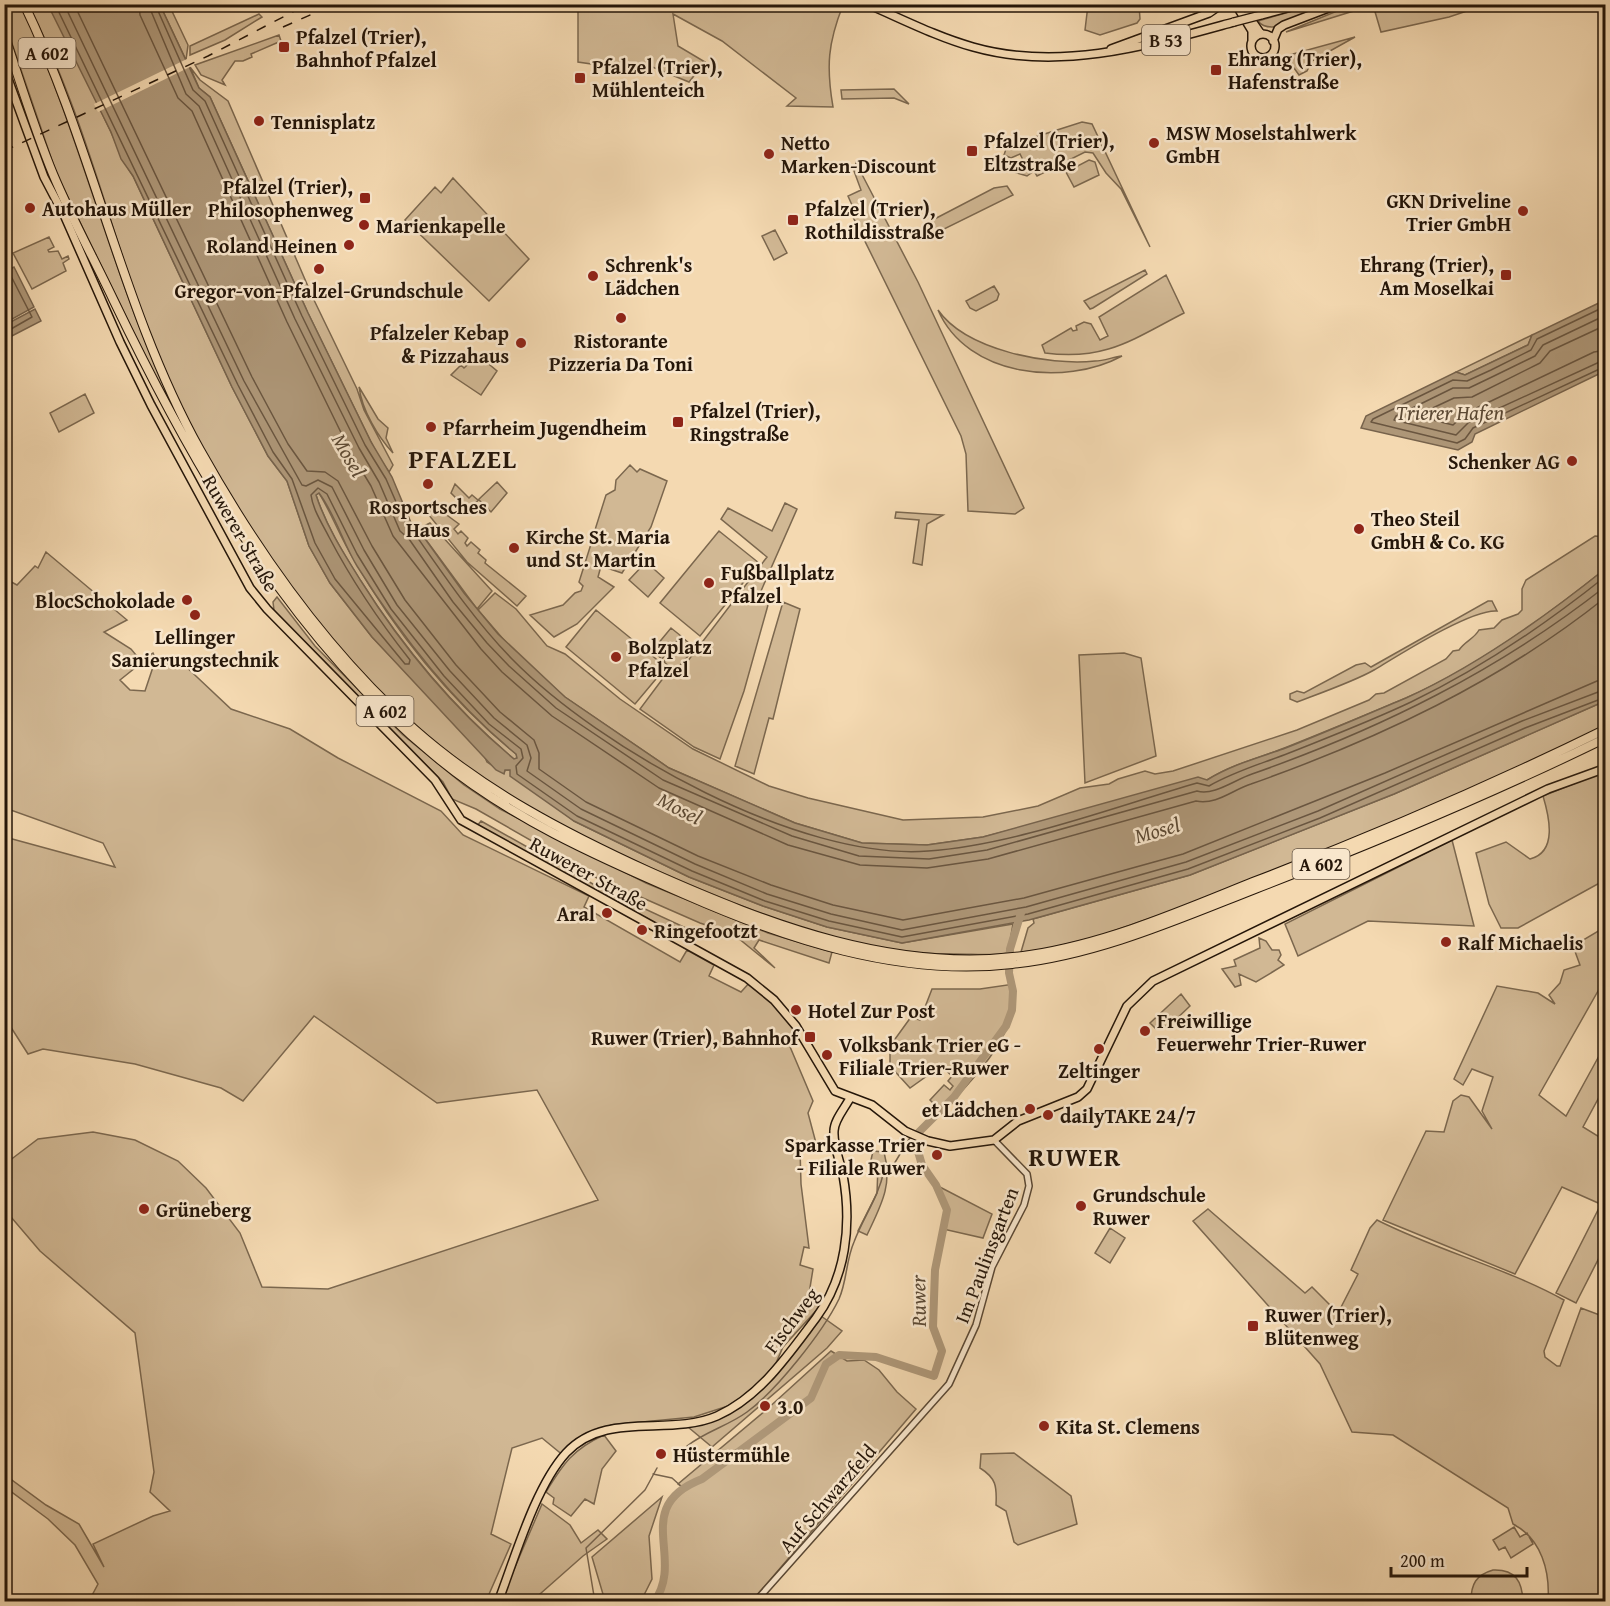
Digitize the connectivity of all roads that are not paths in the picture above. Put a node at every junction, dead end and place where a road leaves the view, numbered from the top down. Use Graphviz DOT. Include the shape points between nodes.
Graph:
graph roads {
  1 [pos="24,4"];
  2 [pos="867,4"];
  3 [pos="1222,4"];
  4 [pos="1231,4"];
  5 [pos="1247,4"];
  6 [pos="1302,4"];
  7 [pos="1340,4"];
  8 [pos="1238,8"];
  9 [pos="4,34"];
  10 [pos="1261,34"];
  11 [pos="1252,40"];
  12 [pos="1273,41"];
  13 [pos="1097,54"];
  14 [pos="4,68"];
  15 [pos="1605,729"];
  16 [pos="1605,738"];
  17 [pos="1605,768"];
  18 [pos="1027,959"];
  19 [pos="991,963"];
  20 [pos="850,1098"];
  21 [pos="994,1140"];
  22 [pos="920,1413"];
  23 [pos="498,1602"];
  24 [pos="756,1602"];
  1 -- 19 [label="highway, A 602" via="66,103 146,336 198,446 285,584 389,705 442,753 504,797 579,838 694,891 775,923 864,948"];
  2 -- 13 [label="main road, B 53" via="984,50 1034,56"];
  3 -- 13 [label="main road" via="1209,13"];
  4 -- 8 [label="main road"];
  5 -- 8 [label="main road"];
  5 -- 10 [label="main road" via="1250,18"];
  6 -- 13 [label="main road, B 53, bridge" via="1145,46"];
  7 -- 12 [label="main road" via="1284,25"];
  8 -- 11 [label="main road" via="1252,31"];
  9 -- 19 [label="highway, A 602" via="54,176 194,456 243,536 306,622 407,732 474,786 555,835 768,929 903,962 939,966"];
  10 -- 11 [label="main road"];
  10 -- 12 [label="main road"];
  11 -- 12 [label="main road" via="1251,51 1261,58 1272,54"];
  14 -- 20 [label="main road, Ruwerer Straße" via="44,177 120,342 256,595 431,776 461,820 747,978 774,1000 796,1026 832,1089"];
  15 -- 18 [label="highway, A 602" via="1441,806 1199,904 1100,939"];
  16 -- 18 [label="highway, A 602" via="1412,827 1190,915 1076,954"];
  17 -- 21 [label="main road" via="1548,789 1145,987 1127,1006 1081,1095 1018,1121"];
  18 -- 19 [label="highway, A 602"];
  20 -- 21 [label="main road, Ruwerer Straße" via="872,1105 905,1131 928,1141 963,1146"];
  20 -- 23 [label="main road, Fischweg" via="834,1129 846,1226 841,1270 832,1295 771,1375 739,1404 700,1421 601,1431 567,1452 544,1487"];
  21 -- 22 [label="street, Im Paulinsgarten" via="1027,1174 1026,1198 992,1267 978,1317 952,1380"];
  22 -- 24 [label="street, Auf Schwarzfeld"];
}
